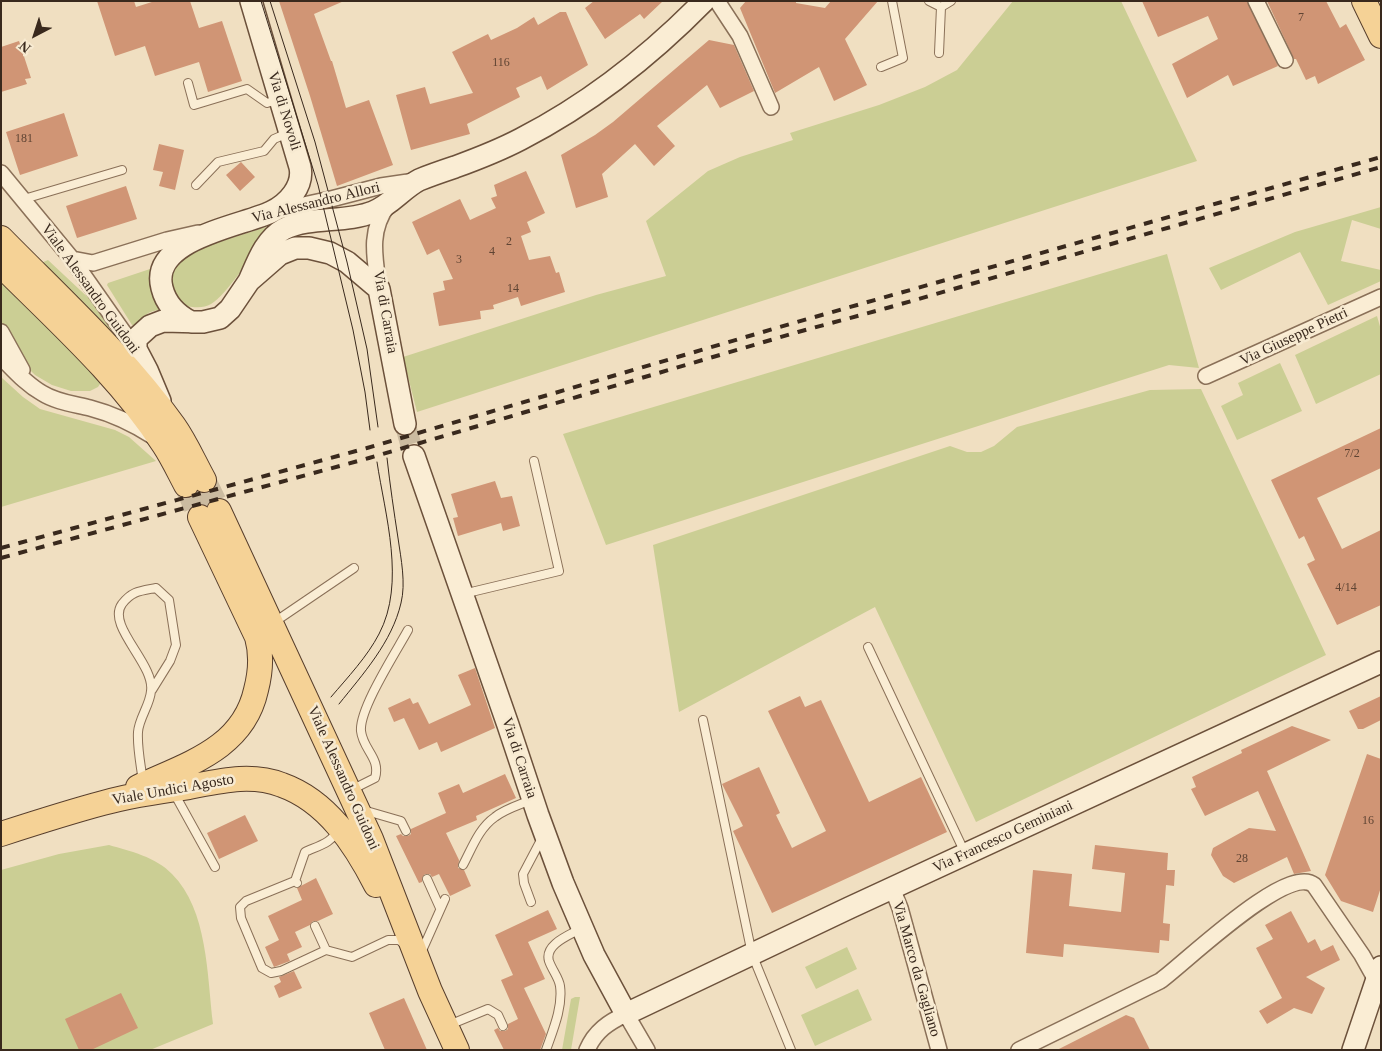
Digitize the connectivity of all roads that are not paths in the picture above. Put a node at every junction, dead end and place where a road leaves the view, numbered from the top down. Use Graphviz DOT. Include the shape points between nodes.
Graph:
graph roads {
  1 [pos="251,1"];
  2 [pos="704,1"];
  3 [pos="717,1"];
  4 [pos="892,1"];
  5 [pos="929,1"];
  6 [pos="951,1"];
  7 [pos="1256,1"];
  8 [pos="1364,1"];
  9 [pos="941,7"];
  10 [pos="1381,36"];
  11 [pos="939,54"];
  12 [pos="1285,60"];
  13 [pos="881,67"];
  14 [pos="188,83"];
  15 [pos="280,98"];
  16 [pos="771,107"];
  17 [pos="290,132"];
  18 [pos="122,170"];
  19 [pos="1,173"];
  20 [pos="419,180"];
  21 [pos="196,185"];
  22 [pos="24,199"];
  23 [pos="389,204"];
  24 [pos="272,212"];
  25 [pos="214,230"];
  26 [pos="1,238"];
  27 [pos="72,259"];
  28 [pos="1,264"];
  29 [pos="249,281"];
  30 [pos="380,289"];
  31 [pos="1381,297"];
  32 [pos="191,322"];
  33 [pos="1,332"];
  34 [pos="138,354"];
  35 [pos="1,357"];
  36 [pos="1206,376"];
  37 [pos="39,392"];
  38 [pos="165,413"];
  39 [pos="405,424"];
  40 [pos="165,446"];
  41 [pos="414,456"];
  42 [pos="534,461"];
  43 [pos="210,514"];
  44 [pos="354,568"];
  45 [pos="463,594"];
  46 [pos="263,626"];
  47 [pos="408,630"];
  48 [pos="868,646"];
  49 [pos="1381,662"];
  50 [pos="152,690"];
  51 [pos="703,720"];
  52 [pos="143,784"];
  53 [pos="172,789"];
  54 [pos="533,799"];
  55 [pos="353,800"];
  56 [pos="104,802"];
  57 [pos="330,817"];
  58 [pos="406,832"];
  59 [pos="1,834"];
  60 [pos="544,834"];
  61 [pos="965,854"];
  62 [pos="463,865"];
  63 [pos="215,867"];
  64 [pos="427,880"];
  65 [pos="892,888"];
  66 [pos="445,899"];
  67 [pos="531,902"];
  68 [pos="440,908"];
  69 [pos="316,926"];
  70 [pos="582,928"];
  71 [pos="326,950"];
  72 [pos="413,954"];
  73 [pos="752,954"];
  74 [pos="1379,977"];
  75 [pos="626,1014"];
  76 [pos="446,1026"];
  77 [pos="503,1026"];
  78 [pos="457,1050"];
  79 [pos="546,1050"];
  80 [pos="587,1050"];
  81 [pos="647,1050"];
  82 [pos="791,1050"];
  83 [pos="939,1050"];
  84 [pos="1019,1050"];
  85 [pos="1352,1050"];
  1 -- 15 [label="street, Via di Novoli"];
  2 -- 20 [label="street, Via Alessandro Allori" via="625,72 581,104 520,140"];
  3 -- 16 [label="street" via="740,36"];
  4 -- 13 [label="lane" via="903,58"];
  5 -- 9 [label="lane"];
  6 -- 9 [label="lane"];
  7 -- 12 [label="street"];
  8 -- 10 [label="main road"];
  9 -- 11 [label="lane"];
  14 -- 15 [label="lane" via="194,104 247,89 267,103"];
  15 -- 17 [label="street, Via di Novoli"];
  17 -- 21 [label="lane" via="274,139 264,151 218,162"];
  17 -- 24 [label="street, Via di Novoli" via="302,180 289,199"];
  18 -- 22 [label="lane"];
  19 -- 22 [label="street, Viale Alessandro Guidoni"];
  20 -- 23 [label="street, Via Alessandro Allori"];
  20 -- 24 [label="street, Via Alessandro Allori"];
  22 -- 27 [label="street, Viale Alessandro Guidoni"];
  23 -- 29 [label="street, Via Alessandro Allori" via="364,215 284,229 268,244"];
  23 -- 30 [label="street, Via di Carraia" via="375,231"];
  24 -- 25 [label="street, Via Alessandro Allori"];
  25 -- 27 [label="street, Via Alessandro Allori" via="167,240 93,263"];
  25 -- 32 [label="street, Via Alessandro Allori" via="174,254 162,271 161,284 168,303"];
  26 -- 38 [label="main road, Viale Alessandro Guidoni" via="122,360"];
  27 -- 34 [label="street, Viale Alessandro Guidoni"];
  28 -- 40 [label="main road, Viale Alessandro Guidoni" via="115,381"];
  29 -- 30 [label="street" via="284,252 309,248 330,253 347,262"];
  29 -- 32 [label="street" via="225,314 211,320"];
  30 -- 39 [label="street, Via di Carraia"];
  31 -- 36 [label="street, Via Giuseppe Pietri"];
  32 -- 34 [label="street" via="163,321 150,326 136,340"];
  33 -- 37 [label="street" via="22,371"];
  34 -- 38 [label="street, Viale Alessandro Guidoni"];
  35 -- 37 [label="street"];
  37 -- 40 [label="street, Viale Alessandro Guidoni" via="52,399 116,416"];
  38 -- 40 [label="main road, Viale Alessandro Guidoni" via="176,428 195,482"];
  41 -- 45 [label="street, Via di Carraia"];
  42 -- 45 [label="lane" via="559,571"];
  43 -- 46 [label="main road, Viale Alessandro Guidoni"];
  44 -- 46 [label="lane"];
  45 -- 54 [label="street, Via di Carraia"];
  46 -- 52 [label="main road, Viale Undici Agosto" via="259,679 243,722 210,753"];
  46 -- 55 [label="main road, Viale Alessandro Guidoni"];
  47 -- 55 [label="lane" via="363,714 363,739 377,770 374,778"];
  48 -- 61 [label="lane"];
  49 -- 61 [label="street, Via Francesco Geminiani"];
  50 -- 50 [label="lane" via="147,668 118,619 120,607 129,595 156,588 169,600 176,645"];
  50 -- 52 [label="lane" via="138,730"];
  51 -- 73 [label="lane"];
  52 -- 56 [label="main road, Viale Undici Agosto"];
  53 -- 56 [label="main road, Viale Undici Agosto"];
  53 -- 57 [label="main road, Viale Undici Agosto" via="227,779 262,780 282,784 297,792"];
  53 -- 63 [label="lane"];
  54 -- 60 [label="street, Via di Carraia"];
  54 -- 62 [label="lane" via="488,823 479,833"];
  55 -- 58 [label="lane" via="401,821"];
  55 -- 72 [label="main road, Viale Alessandro Guidoni" via="385,872"];
  56 -- 59 [label="main road, Viale Undici Agosto"];
  57 -- 71 [label="lane" via="336,835 305,852 296,883 246,901 240,907 241,918 262,968 270,973"];
  57 -- 72 [label="main road, Viale Undici Agosto" via="344,831 365,864"];
  60 -- 67 [label="lane" via="523,874"];
  60 -- 70 [label="street, Via di Carraia"];
  61 -- 65 [label="street, Via Francesco Geminiani"];
  64 -- 68 [label="lane"];
  65 -- 73 [label="street, Via Francesco Geminiani"];
  65 -- 83 [label="street, Via Marco da Gagliano"];
  66 -- 68 [label="lane"];
  68 -- 72 [label="lane"];
  69 -- 71 [label="lane"];
  70 -- 75 [label="street, Via di Carraia"];
  70 -- 79 [label="lane" via="553,946 549,953 560,985 559,1006"];
  71 -- 72 [label="lane" via="352,957 394,939"];
  72 -- 76 [label="main road, Viale Undici Agosto"];
  73 -- 75 [label="street, Via Francesco Geminiani"];
  73 -- 82 [label="lane"];
  74 -- 84 [label="street" via="1314,885 1301,880 1240,914 1160,980"];
  74 -- 85 [label="street"];
  75 -- 80 [label="street" via="600,1030"];
  75 -- 81 [label="street, Via di Carraia"];
  76 -- 77 [label="lane" via="488,1009 498,1016"];
  76 -- 78 [label="main road"];
}
